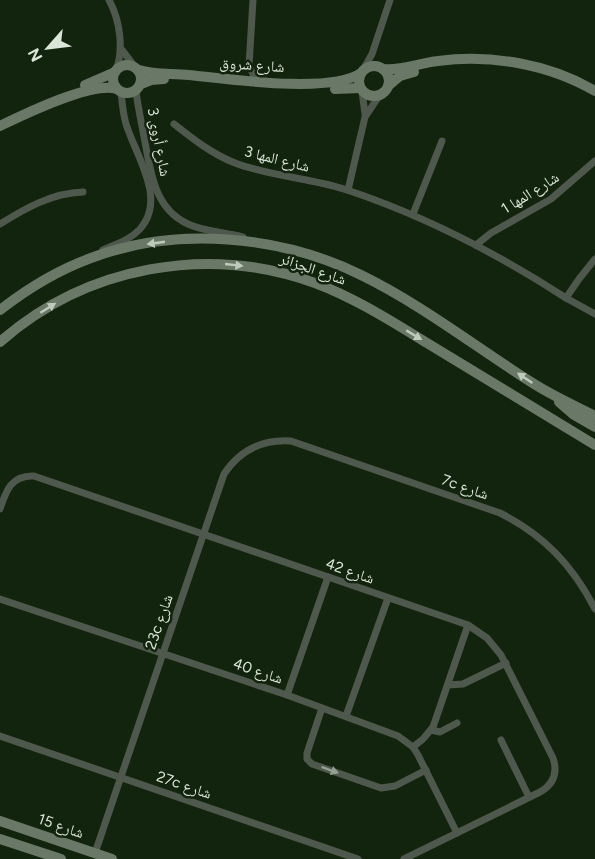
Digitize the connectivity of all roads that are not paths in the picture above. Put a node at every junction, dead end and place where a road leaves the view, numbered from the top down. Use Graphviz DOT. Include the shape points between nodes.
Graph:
graph roads {
  1 [pos="109,0"];
  2 [pos="253,0"];
  3 [pos="390,0"];
  4 [pos="122,50"];
  5 [pos="374,50"];
  6 [pos="249,66"];
  7 [pos="381,68"];
  8 [pos="137,69"];
  9 [pos="116,71"];
  10 [pos="362,72"];
  11 [pos="234,80"];
  12 [pos="258,82"];
  13 [pos="388,86"];
  14 [pos="138,87"];
  15 [pos="361,90"];
  16 [pos="119,91"];
  17 [pos="595,91"];
  18 [pos="379,96"];
  19 [pos="595,99"];
  20 [pos="365,117"];
  21 [pos="0,119"];
  22 [pos="141,120"];
  23 [pos="126,123"];
  24 [pos="174,124"];
  25 [pos="0,126"];
  26 [pos="442,141"];
  27 [pos="595,161"];
  28 [pos="348,190"];
  29 [pos="82,192"];
  30 [pos="413,214"];
  31 [pos="0,224"];
  32 [pos="253,242"];
  33 [pos="476,245"];
  34 [pos="91,258"];
  35 [pos="595,259"];
  36 [pos="566,298"];
  37 [pos="0,310"];
  38 [pos="595,314"];
  39 [pos="0,342"];
  40 [pos="555,396"];
  41 [pos="595,416"];
  42 [pos="595,427"];
  43 [pos="567,428"];
  44 [pos="291,441"];
  45 [pos="595,444"];
  46 [pos="595,452"];
  47 [pos="0,509"];
  48 [pos="203,534"];
  49 [pos="328,577"];
  50 [pos="388,598"];
  51 [pos="0,599"];
  52 [pos="595,609"];
  53 [pos="468,626"];
  54 [pos="163,653"];
  55 [pos="506,663"];
  56 [pos="448,685"];
  57 [pos="286,695"];
  58 [pos="322,708"];
  59 [pos="346,716"];
  60 [pos="458,723"];
  61 [pos="431,730"];
  62 [pos="0,736"];
  63 [pos="501,740"];
  64 [pos="413,747"];
  65 [pos="426,770"];
  66 [pos="121,777"];
  67 [pos="529,797"];
  68 [pos="0,821"];
  69 [pos="457,833"];
  70 [pos="0,839"];
  71 [pos="95,853"];
  72 [pos="62,859"];
  73 [pos="112,859"];
  74 [pos="358,859"];
  75 [pos="404,859"];
  1 -- 4 [label="street"];
  2 -- 6 [label="street"];
  3 -- 5 [label="street"];
  4 -- 8 [label="street"];
  4 -- 9 [label="street"];
  5 -- 7 [label="street"];
  5 -- 10 [label="street"];
  6 -- 11 [label="street"];
  6 -- 12 [label="street"];
  7 -- 10 [label="street" via="370,67"];
  7 -- 13 [label="street" via="388,77"];
  7 -- 17 [label="street" via="398,69 449,59 486,59 542,69"];
  8 -- 9 [label="street" via="127,65"];
  8 -- 11 [label="street, شارع شروق"];
  8 -- 14 [label="street" via="142,79"];
  9 -- 16 [label="street" via="113,83"];
  9 -- 21 [label="street"];
  10 -- 12 [label="street, شارع شروق" via="339,82"];
  10 -- 15 [label="street"];
  11 -- 12 [label="street, شارع شروق"];
  13 -- 18 [label="street"];
  13 -- 19 [label="street" via="400,76 427,69 486,66 538,74"];
  14 -- 15 [label="street, شارع شروق" via="164,79 265,89"];
  14 -- 16 [label="street" via="128,93"];
  14 -- 22 [label="street, شارع أروى 3"];
  15 -- 18 [label="street"];
  15 -- 20 [label="street"];
  16 -- 23 [label="street, شارع أروى 3"];
  16 -- 25 [label="street" via="108,87 94,89"];
  18 -- 20 [label="street"];
  20 -- 28 [label="street"];
  22 -- 23 [label="street" via="131,118"];
  22 -- 32 [label="street, شارع أروى 3" via="155,188 164,205 178,219 196,227"];
  23 -- 34 [label="street, شارع أروى 3" via="150,190 150,210 133,236"];
  24 -- 28 [label="street, شارع المها 3" via="234,163"];
  26 -- 30 [label="street"];
  27 -- 33 [label="street, شارع المها 1" via="551,199"];
  28 -- 30 [label="street, شارع المها 3"];
  29 -- 31 [label="street" via="51,197"];
  30 -- 33 [label="street, شارع المها 3"];
  32 -- 34 [label="street, شارع الجزائر, one-way" via="171,241"];
  40 -- 32 [label="street, شارع الجزائر, one-way" via="363,276 315,256"];
  33 -- 36 [label="street, شارع المها 3"];
  34 -- 37 [label="street, شارع الجزائر" via="37,285"];
  35 -- 36 [label="street"];
  36 -- 38 [label="street, شارع المها 3"];
  39 -- 43 [label="street, شارع الجزائر, one-way" via="59,301 113,277 201,263 267,269 362,304"];
  40 -- 41 [label="street, شارع الجزائر"];
  40 -- 42 [label="street" via="568,411"];
  43 -- 45 [label="street, شارع الجزائر"];
  43 -- 46 [label="street"];
  44 -- 48 [label="street, 23c شارع" via="255,445 235,459 224,474"];
  44 -- 52 [label="street, 7c شارع" via="513,520 562,558"];
  47 -- 48 [label="street, شارع 42" via="10,485 21,477 34,476"];
  48 -- 49 [label="street, شارع 42"];
  48 -- 54 [label="street, 23c شارع"];
  49 -- 50 [label="street, شارع 42"];
  49 -- 57 [label="street"];
  50 -- 53 [label="street, شارع 42"];
  50 -- 59 [label="street"];
  51 -- 54 [label="street, شارع 40"];
  53 -- 55 [label="street, شارع 42" via="487,638"];
  53 -- 56 [label="street"];
  54 -- 57 [label="street, شارع 40"];
  54 -- 66 [label="street, 23c شارع"];
  55 -- 56 [label="street" via="463,684"];
  55 -- 67 [label="street, شارع 42" via="555,766 552,782"];
  56 -- 61 [label="street"];
  57 -- 58 [label="street, شارع 40"];
  58 -- 59 [label="street, شارع 40"];
  58 -- 65 [label="street, one-way" via="307,756 312,764 381,788 395,786"];
  59 -- 64 [label="street, شارع 40" via="399,736"];
  60 -- 61 [label="street" via="440,732"];
  61 -- 64 [label="street"];
  62 -- 66 [label="street, 27c شارع"];
  63 -- 67 [label="street"];
  64 -- 65 [label="street, شارع 40"];
  65 -- 69 [label="street, شارع 40"];
  66 -- 71 [label="street, 23c شارع"];
  66 -- 74 [label="street, 27c شارع"];
  67 -- 69 [label="street"];
  68 -- 71 [label="street, شارع 15"];
  69 -- 75 [label="street"];
  70 -- 72 [label="street, شارع 15"];
  71 -- 73 [label="street, شارع 15"];
}
